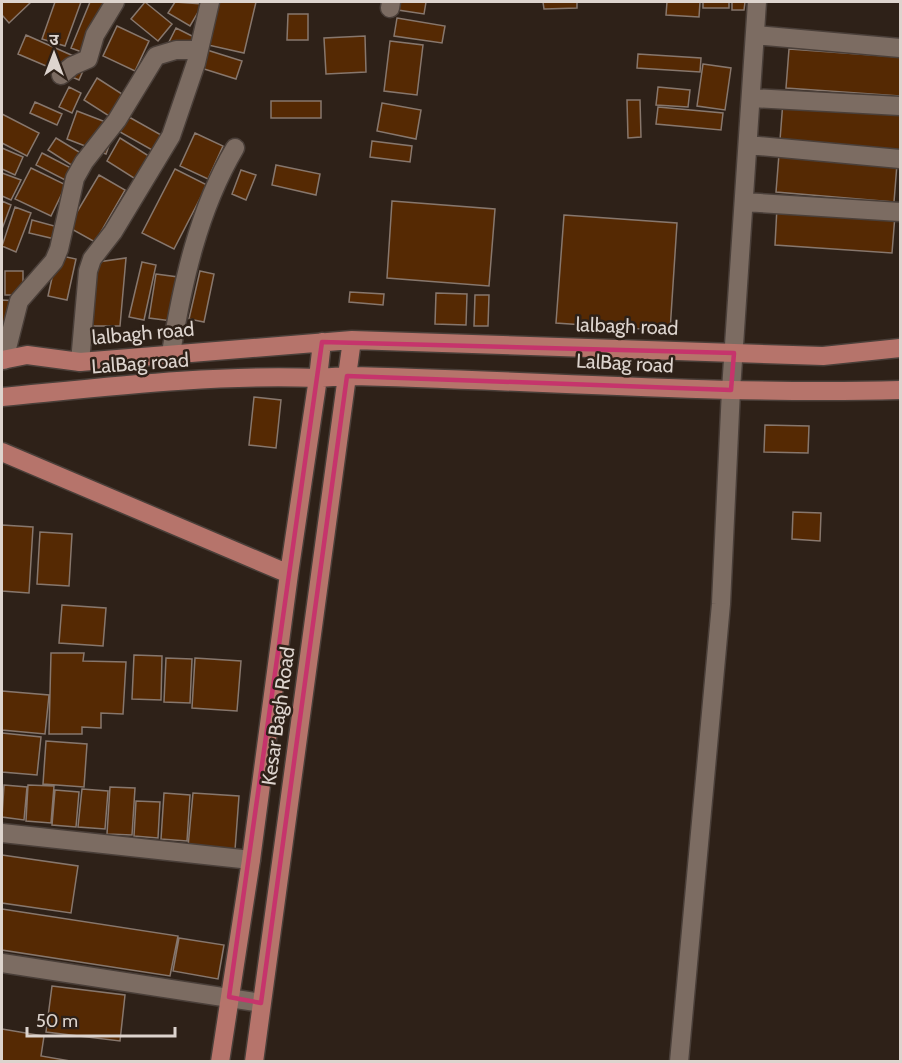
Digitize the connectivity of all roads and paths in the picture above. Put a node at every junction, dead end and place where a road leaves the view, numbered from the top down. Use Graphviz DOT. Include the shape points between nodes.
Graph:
graph roads {
  1 [pos="115,2"];
  2 [pos="210,2"];
  3 [pos="757,2"];
  4 [pos="755,35"];
  5 [pos="900,48"];
  6 [pos="199,50"];
  7 [pos="61,75"];
  8 [pos="751,98"];
  9 [pos="900,106"];
  10 [pos="748,145"];
  11 [pos="235,148"];
  12 [pos="900,159"];
  13 [pos="744,202"];
  14 [pos="900,213"];
  15 [pos="352,340"];
  16 [pos="322,342"];
  17 [pos="900,348"];
  18 [pos="171,353"];
  19 [pos="734,353"];
  20 [pos="3,360"];
  21 [pos="80,362"];
  22 [pos="347,376"];
  23 [pos="318,378"];
  24 [pos="731,390"];
  25 [pos="900,390"];
  26 [pos="2,397"];
  27 [pos="2,452"];
  28 [pos="289,574"];
  29 [pos="2,833"];
  30 [pos="251,860"];
  31 [pos="2,963"];
  32 [pos="229,997"];
  33 [pos="261,1004"];
  34 [pos="220,1062"];
  35 [pos="254,1062"];
  36 [pos="679,1062"];
  1 -- 7 [label="street" via="95,35 88,59"];
  2 -- 6 [label="street"];
  3 -- 4 [label="street"];
  4 -- 5 [label="street"];
  4 -- 8 [label="street"];
  6 -- 20 [label="street" via="176,50 156,56 117,120 84,162 68,200 57,255 18,301"];
  6 -- 21 [label="street" via="171,136 90,265"];
  8 -- 9 [label="street"];
  8 -- 10 [label="street"];
  10 -- 12 [label="street"];
  10 -- 13 [label="street"];
  11 -- 18 [label="street" via="215,182 199,229 180,296"];
  13 -- 14 [label="street"];
  13 -- 19 [label="street"];
  15 -- 16 [label="main road, lalbagh road"];
  15 -- 19 [label="main road, lalbagh road"];
  15 -- 22 [label="main road, Kesar Bagh Road"];
  16 -- 18 [label="main road, lalbagh road"];
  16 -- 23 [label="main road, Kesar Bagh Road"];
  17 -- 19 [label="main road, lalbagh road" via="823,356"];
  18 -- 21 [label="main road, lalbagh road"];
  19 -- 24 [label="street"];
  20 -- 21 [label="main road, lalbagh road" via="27,356"];
  22 -- 23 [label="main road, LalBag road"];
  22 -- 24 [label="main road, LalBag road"];
  22 -- 33 [label="main road, Kesar Bagh Road"];
  23 -- 26 [label="main road, LalBag road" via="277,376 151,383"];
  23 -- 28 [label="main road, Kesar Bagh Road"];
  24 -- 25 [label="main road, LalBag road"];
  24 -- 36 [label="street" via="722,603"];
  27 -- 28 [label="main road"];
  28 -- 30 [label="main road, Kesar Bagh Road"];
  29 -- 30 [label="street"];
  30 -- 32 [label="main road, Kesar Bagh Road"];
  31 -- 32 [label="street" via="162,990"];
  32 -- 33 [label="street"];
  32 -- 34 [label="main road, Kesar Bagh Road"];
  33 -- 35 [label="main road, Kesar Bagh Road"];
}
